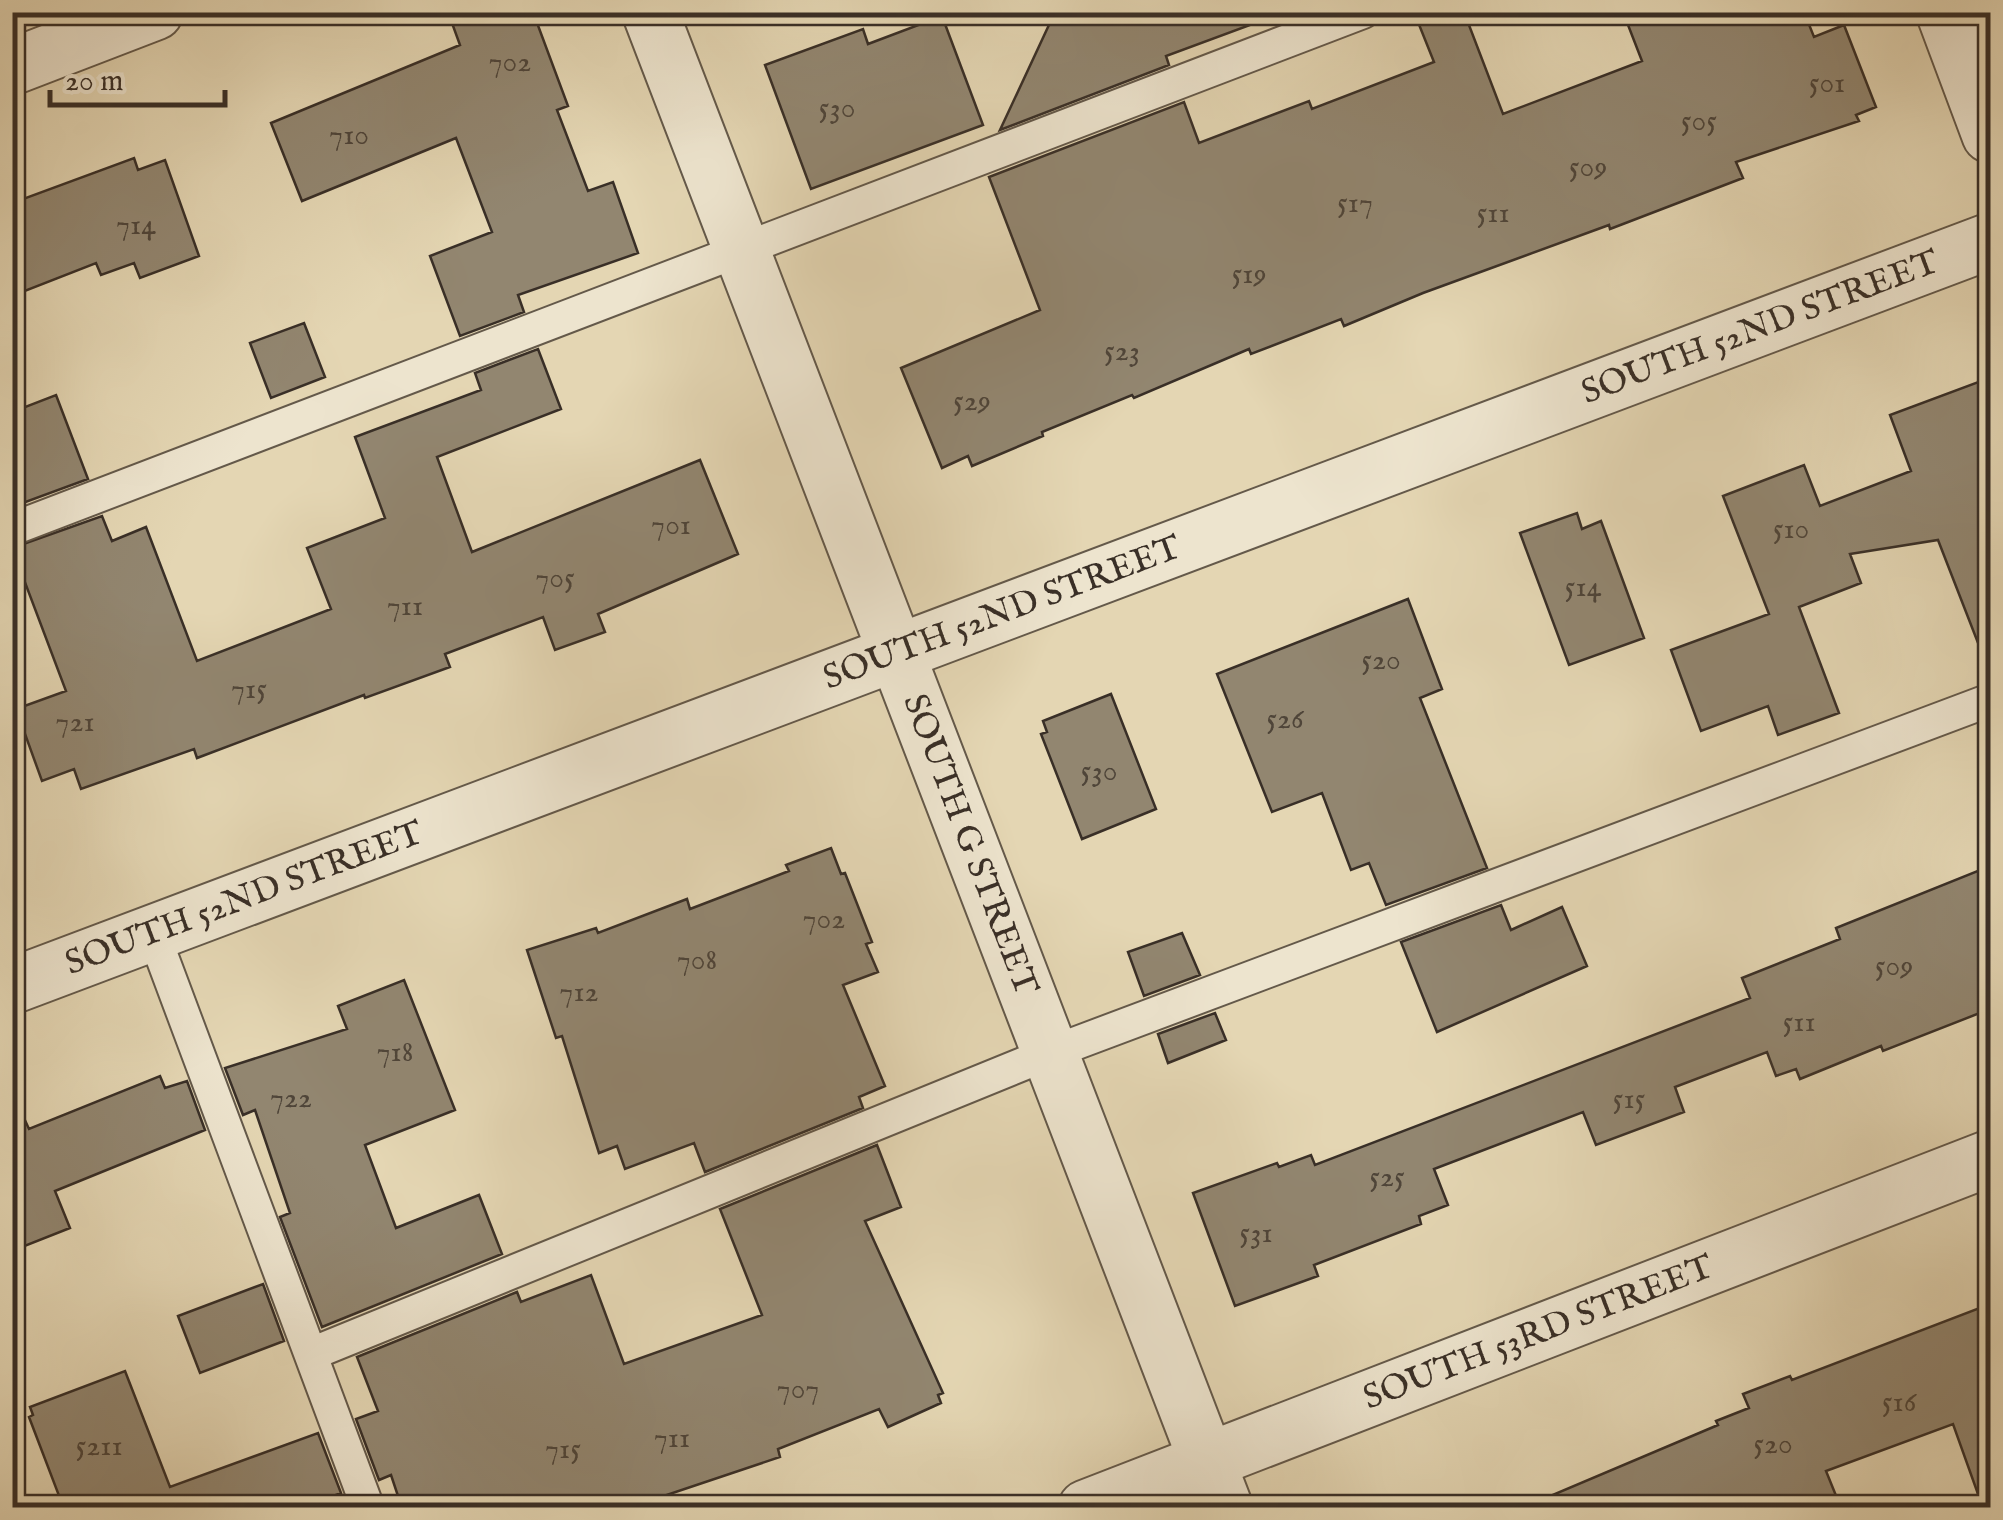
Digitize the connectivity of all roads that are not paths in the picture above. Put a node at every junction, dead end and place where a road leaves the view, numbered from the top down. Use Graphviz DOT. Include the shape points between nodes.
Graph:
graph roads {
  1 [pos="155,12"];
  2 [pos="650,12"];
  3 [pos="1363,12"];
  4 [pos="1944,12"];
  5 [pos="12,66"];
  6 [pos="1990,135"];
  7 [pos="1990,241"];
  8 [pos="741,250"];
  9 [pos="12,529"];
  10 [pos="896,653"];
  11 [pos="1990,700"];
  12 [pos="154,933"];
  13 [pos="12,986"];
  14 [pos="1050,1053"];
  15 [pos="1990,1158"];
  16 [pos="311,1354"];
  17 [pos="1216,1484"];
  18 [pos="368,1508"];
  19 [pos="1086,1508"];
  1 -- 5 [label="street"];
  2 -- 8 [label="street, SOUTH G STREET"];
  3 -- 8 [label="lane"];
  4 -- 6 [label="street"];
  7 -- 10 [label="street, SOUTH 52ND STREET"];
  8 -- 9 [label="lane"];
  8 -- 10 [label="street, SOUTH G STREET"];
  10 -- 12 [label="street, SOUTH 52ND STREET"];
  10 -- 14 [label="street, SOUTH G STREET"];
  11 -- 14 [label="lane"];
  12 -- 13 [label="street, SOUTH 52ND STREET"];
  12 -- 16 [label="lane"];
  14 -- 16 [label="lane"];
  14 -- 17 [label="street, SOUTH G STREET"];
  15 -- 17 [label="street, SOUTH 53RD STREET"];
  16 -- 18 [label="lane"];
  17 -- 19 [label="street, SOUTH 53RD STREET"];
}
